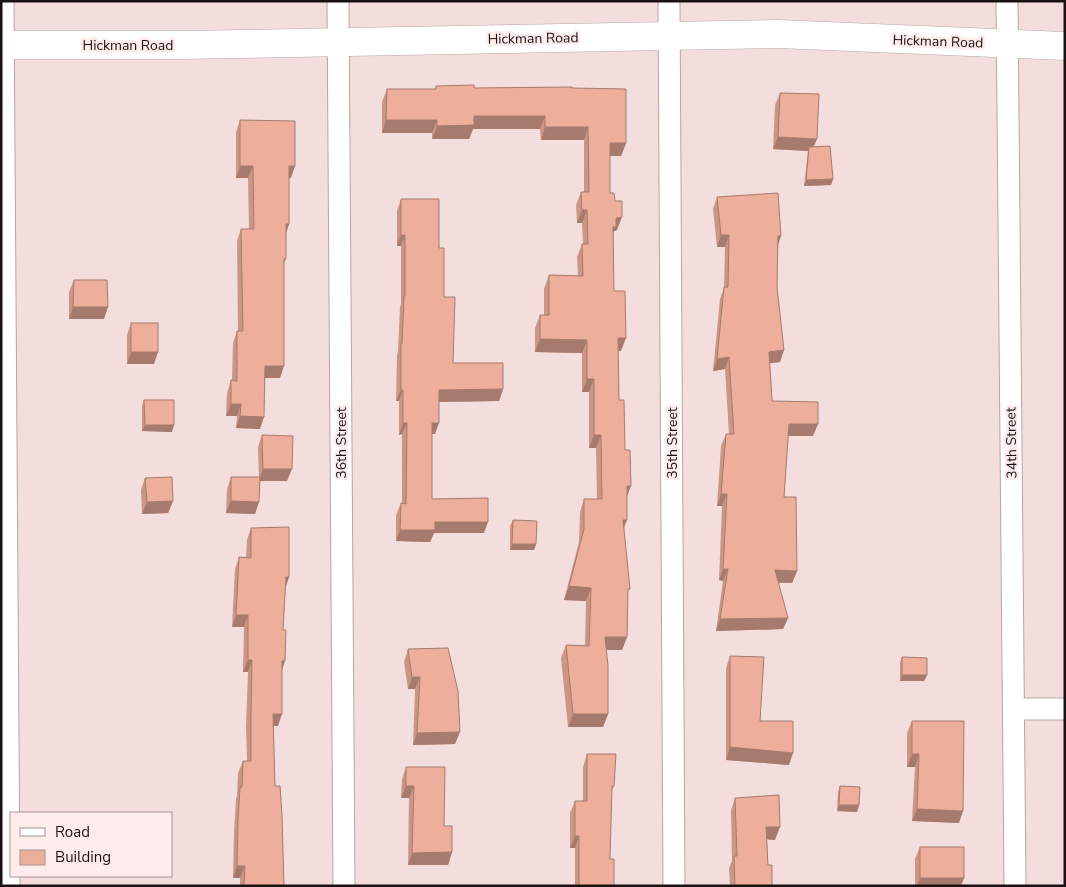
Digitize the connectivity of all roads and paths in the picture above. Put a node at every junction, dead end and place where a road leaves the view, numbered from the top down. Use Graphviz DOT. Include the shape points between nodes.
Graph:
graph roads {
  1 [pos="3,1"];
  2 [pos="338,1"];
  3 [pos="669,1"];
  4 [pos="1007,1"];
  5 [pos="670,36"];
  6 [pos="338,42"];
  7 [pos="1008,44"];
  8 [pos="2,45"];
  9 [pos="1065,46"];
  10 [pos="1014,709"];
  11 [pos="1065,709"];
  12 [pos="9,886"];
  13 [pos="344,886"];
  14 [pos="674,886"];
  15 [pos="1015,886"];
  1 -- 8 [label="street"];
  2 -- 6 [label="street, 36th Street"];
  3 -- 5 [label="street, 35th Street"];
  4 -- 7 [label="street, 34th Street"];
  5 -- 6 [label="main road, Hickman Road"];
  5 -- 7 [label="main road, Hickman Road" via="778,34"];
  5 -- 14 [label="street, 35th Street"];
  6 -- 8 [label="main road, Hickman Road"];
  6 -- 13 [label="street, 36th Street"];
  7 -- 9 [label="main road, Hickman Road"];
  7 -- 10 [label="street, 34th Street"];
  8 -- 12 [label="street"];
  10 -- 11 [label="street"];
  10 -- 15 [label="street, 34th Street"];
}
